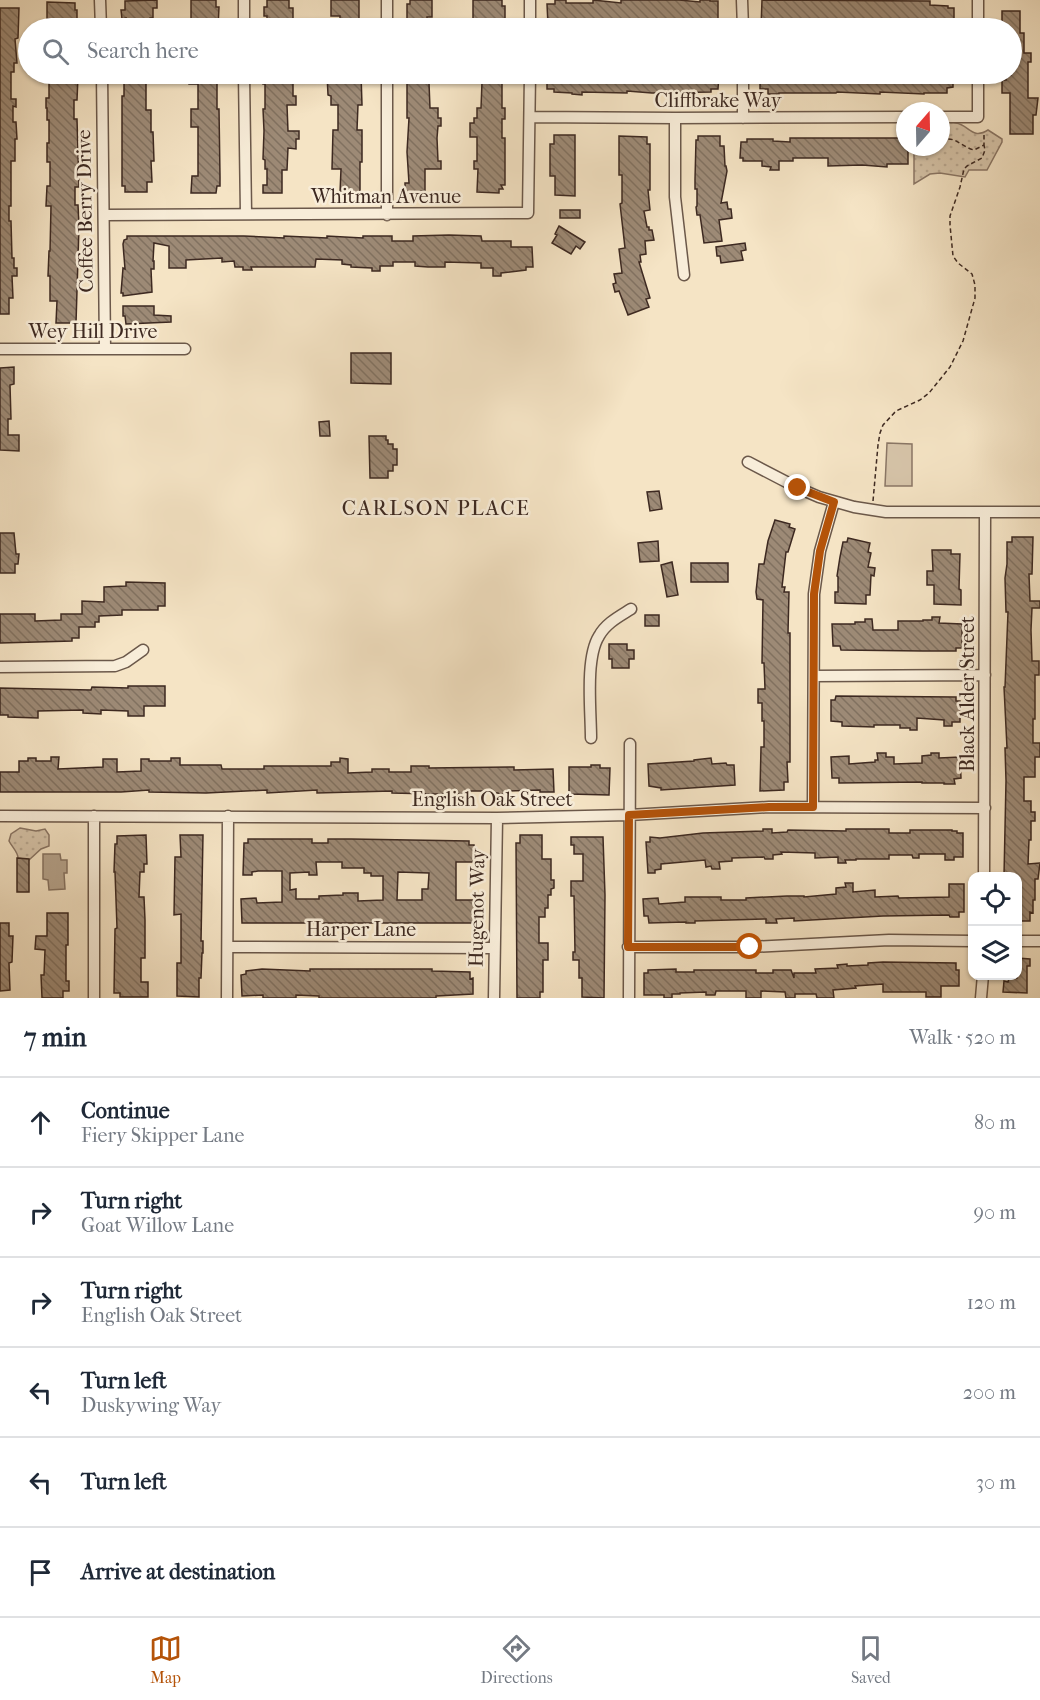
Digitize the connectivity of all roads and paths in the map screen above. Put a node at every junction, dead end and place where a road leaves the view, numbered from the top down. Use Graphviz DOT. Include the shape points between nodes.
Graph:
graph roads {
  1 [pos="100,0"];
  2 [pos="243,0"];
  3 [pos="387,0"];
  4 [pos="530,0"];
  5 [pos="742,0"];
  6 [pos="978,0"];
  7 [pos="101,18"];
  8 [pos="244,18"];
  9 [pos="387,18"];
  10 [pos="530,18"];
  11 [pos="743,18"];
  12 [pos="978,18"];
  13 [pos="102,84"];
  14 [pos="244,84"];
  15 [pos="387,84"];
  16 [pos="530,84"];
  17 [pos="743,84"];
  18 [pos="978,84"];
  19 [pos="530,117"];
  20 [pos="896,117"];
  21 [pos="950,117"];
  22 [pos="675,118"];
  23 [pos="743,118"];
  24 [pos="984,135"];
  25 [pos="950,138"];
  26 [pos="984,146"];
  27 [pos="246,214"];
  28 [pos="104,215"];
  29 [pos="387,215"];
  30 [pos="684,275"];
  31 [pos="0,349"];
  32 [pos="105,349"];
  33 [pos="185,349"];
  34 [pos="748,462"];
  35 [pos="873,501"];
  36 [pos="834,502"];
  37 [pos="986,512"];
  38 [pos="1040,512"];
  39 [pos="631,609"];
  40 [pos="143,650"];
  41 [pos="0,667"];
  42 [pos="985,675"];
  43 [pos="814,676"];
  44 [pos="591,738"];
  45 [pos="630,744"];
  46 [pos="813,807"];
  47 [pos="985,808"];
  48 [pos="629,815"];
  49 [pos="0,816"];
  50 [pos="94,816"];
  51 [pos="228,816"];
  52 [pos="497,818"];
  53 [pos="984,872"];
  54 [pos="968,940"];
  55 [pos="1022,941"];
  56 [pos="1040,941"];
  57 [pos="228,947"];
  58 [pos="628,947"];
  59 [pos="494,948"];
  60 [pos="983,980"];
  61 [pos="93,998"];
  62 [pos="227,998"];
  63 [pos="494,998"];
  64 [pos="629,998"];
  65 [pos="981,998"];
  1 -- 7 [label="street"];
  2 -- 8 [label="street"];
  3 -- 9 [label="street"];
  4 -- 10 [label="street"];
  5 -- 11 [label="street"];
  6 -- 12 [label="street"];
  13 -- 28 [label="street, Coffee Berry Drive"];
  14 -- 27 [label="street"];
  15 -- 29 [label="street"];
  16 -- 19 [label="street, Whitman Avenue"];
  17 -- 23 [label="street"];
  18 -- 21 [label="street" via="978,117"];
  19 -- 22 [label="street, Cliffbrake Way"];
  19 -- 29 [label="street, Whitman Avenue" via="528,213"];
  20 -- 23 [label="street, Cliffbrake Way"];
  22 -- 23 [label="street, Cliffbrake Way"];
  22 -- 30 [label="street" via="676,213"];
  24 -- 26 [label="path"];
  25 -- 26 [label="path" via="974,150"];
  26 -- 35 [label="path" via="982,158 964,169 950,216 953,256 972,274 975,285 973,309 963,341 930,393 896,411 883,425"];
  27 -- 28 [label="street, Whitman Avenue"];
  27 -- 29 [label="street, Whitman Avenue"];
  28 -- 32 [label="street, Coffee Berry Drive"];
  31 -- 32 [label="street, Wey Hill Drive"];
  32 -- 33 [label="street, Wey Hill Drive"];
  34 -- 36 [label="street"];
  36 -- 37 [label="street" via="886,512"];
  36 -- 43 [label="street" via="820,551 814,594"];
  37 -- 38 [label="street"];
  37 -- 42 [label="street, Black Alder Street"];
  39 -- 44 [label="street" via="606,627 592,652"];
  40 -- 41 [label="street" via="116,666"];
  42 -- 43 [label="street"];
  42 -- 47 [label="street, Black Alder Street"];
  43 -- 46 [label="street"];
  45 -- 48 [label="street"];
  46 -- 47 [label="street, English Oak Street"];
  46 -- 48 [label="street, English Oak Street"];
  47 -- 53 [label="street, Black Alder Street"];
  48 -- 52 [label="street, English Oak Street"];
  48 -- 58 [label="street"];
  49 -- 50 [label="street, English Oak Street"];
  50 -- 51 [label="street, English Oak Street"];
  50 -- 61 [label="street"];
  51 -- 52 [label="street, English Oak Street"];
  51 -- 57 [label="street"];
  52 -- 59 [label="street, Hugenot Way"];
  54 -- 58 [label="street"];
  55 -- 56 [label="street"];
  57 -- 59 [label="street, Harper Lane"];
  57 -- 62 [label="street"];
  58 -- 64 [label="street"];
  59 -- 63 [label="street, Hugenot Way"];
  60 -- 65 [label="street"];
}
